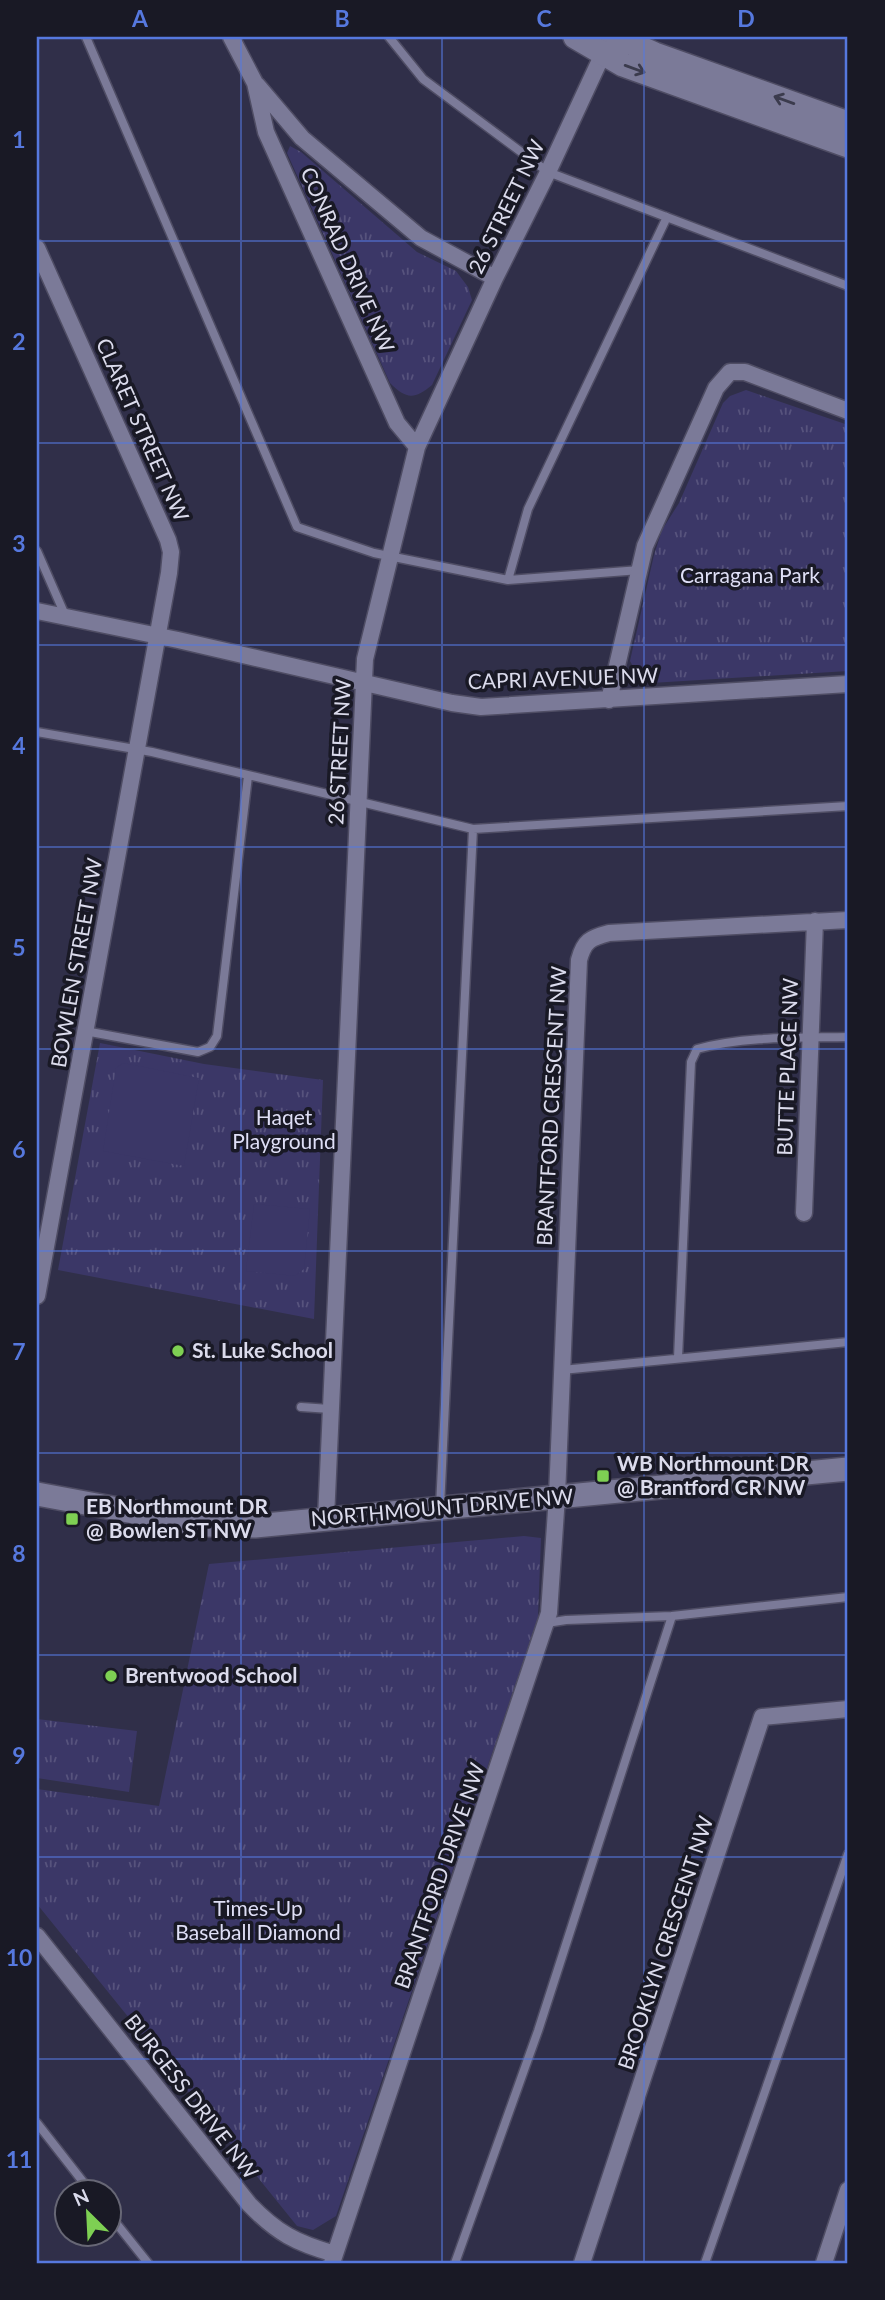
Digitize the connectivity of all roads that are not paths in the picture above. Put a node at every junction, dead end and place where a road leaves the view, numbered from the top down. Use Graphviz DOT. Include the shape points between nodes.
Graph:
graph roads {
  1 [pos="86,37"];
  2 [pos="232,37"];
  3 [pos="389,37"];
  4 [pos="575,37"];
  5 [pos="610,42"];
  6 [pos="255,83"];
  7 [pos="848,123"];
  8 [pos="848,146"];
  9 [pos="548,172"];
  10 [pos="667,217"];
  11 [pos="37,247"];
  12 [pos="495,278"];
  13 [pos="848,286"];
  14 [pos="848,411"];
  15 [pos="417,447"];
  16 [pos="37,551"];
  17 [pos="390,556"];
  18 [pos="640,570"];
  19 [pos="508,580"];
  20 [pos="37,611"];
  21 [pos="66,617"];
  22 [pos="158,636"];
  23 [pos="365,682"];
  24 [pos="848,684"];
  25 [pos="609,700"];
  26 [pos="37,732"];
  27 [pos="137,750"];
  28 [pos="248,776"];
  29 [pos="357,802"];
  30 [pos="848,806"];
  31 [pos="473,829"];
  32 [pos="848,920"];
  33 [pos="815,921"];
  34 [pos="85,1031"];
  35 [pos="809,1036"];
  36 [pos="848,1037"];
  37 [pos="804,1213"];
  38 [pos="37,1296"];
  39 [pos="848,1342"];
  40 [pos="678,1358"];
  41 [pos="562,1370"];
  42 [pos="301,1408"];
  43 [pos="330,1409"];
  44 [pos="848,1469"];
  45 [pos="37,1494"];
  46 [pos="556,1496"];
  47 [pos="440,1507"];
  48 [pos="326,1518"];
  49 [pos="848,1597"];
  50 [pos="672,1616"];
  51 [pos="547,1623"];
  52 [pos="848,1709"];
  53 [pos="848,1854"];
  54 [pos="37,1936"];
  55 [pos="37,2123"];
  56 [pos="80,2178"];
  57 [pos="848,2190"];
  58 [pos="122,2230"];
  59 [pos="334,2259"];
  60 [pos="148,2263"];
  61 [pos="455,2263"];
  62 [pos="582,2263"];
  63 [pos="705,2263"];
  64 [pos="824,2263"];
  1 -- 17 [label="lane" via="297,527"];
  2 -- 6 [label="street, CONRAD DRIVE NW"];
  3 -- 9 [label="lane" via="423,79"];
  4 -- 5 [label="street"];
  7 -- 5 [label="street, one-way"];
  5 -- 8 [label="street, one-way" via="623,65"];
  5 -- 9 [label="street, 26 STREET NW"];
  6 -- 12 [label="street, CONRAD DRIVE NW" via="302,138 421,238"];
  6 -- 15 [label="street, CONRAD DRIVE NW" via="266,132 397,424"];
  9 -- 10 [label="lane"];
  9 -- 12 [label="street, 26 STREET NW"];
  10 -- 13 [label="lane"];
  10 -- 19 [label="lane" via="528,509"];
  11 -- 22 [label="street, CLARET STREET NW" via="168,540 171,561"];
  12 -- 15 [label="street, 26 STREET NW"];
  14 -- 18 [label="street" via="745,372 730,372 716,388 645,546"];
  15 -- 17 [label="street, 26 STREET NW"];
  16 -- 21 [label="lane"];
  17 -- 19 [label="lane"];
  17 -- 23 [label="street, 26 STREET NW" via="365,659"];
  18 -- 19 [label="lane"];
  18 -- 25 [label="street"];
  20 -- 21 [label="street, CAPRI AVENUE NW"];
  21 -- 22 [label="street, CAPRI AVENUE NW"];
  22 -- 23 [label="street, CAPRI AVENUE NW"];
  22 -- 27 [label="street, BOWLEN STREET NW"];
  23 -- 25 [label="street, CAPRI AVENUE NW" via="481,707"];
  23 -- 29 [label="street, 26 STREET NW"];
  24 -- 25 [label="street, CAPRI AVENUE NW"];
  26 -- 27 [label="lane"];
  27 -- 28 [label="lane"];
  27 -- 34 [label="street, BOWLEN STREET NW"];
  28 -- 29 [label="lane"];
  28 -- 34 [label="lane" via="217,1036 210,1047 198,1052"];
  29 -- 31 [label="lane"];
  29 -- 43 [label="street, 26 STREET NW"];
  30 -- 31 [label="lane"];
  31 -- 47 [label="lane"];
  32 -- 33 [label="street, BRANTFORD CRESCENT NW"];
  33 -- 35 [label="street, BUTTE PLACE NW"];
  33 -- 41 [label="street, BRANTFORD CRESCENT NW" via="609,933 582,947"];
  34 -- 38 [label="street, BOWLEN STREET NW"];
  35 -- 36 [label="lane"];
  35 -- 37 [label="street, BUTTE PLACE NW"];
  35 -- 40 [label="lane" via="696,1049 691,1062"];
  39 -- 40 [label="lane"];
  40 -- 41 [label="lane"];
  41 -- 46 [label="street, BRANTFORD CRESCENT NW"];
  42 -- 43 [label="lane"];
  43 -- 48 [label="street, 26 STREET NW"];
  44 -- 46 [label="street, NORTHMOUNT DRIVE NW"];
  45 -- 48 [label="street, NORTHMOUNT DRIVE NW" via="218,1526"];
  46 -- 47 [label="street, NORTHMOUNT DRIVE NW"];
  46 -- 51 [label="street, BRANTFORD DRIVE NW"];
  47 -- 48 [label="street, NORTHMOUNT DRIVE NW"];
  49 -- 50 [label="lane"];
  50 -- 51 [label="lane"];
  50 -- 61 [label="lane" via="538,2031"];
  51 -- 59 [label="street, BRANTFORD DRIVE NW"];
  52 -- 62 [label="street, BROOKLYN CRESCENT NW" via="762,1717"];
  53 -- 63 [label="lane"];
  54 -- 59 [label="street, BURGESS DRIVE NW" via="249,2204 280,2233"];
  55 -- 56 [label="lane"];
  57 -- 64 [label="street"];
  58 -- 60 [label="lane"];
}
